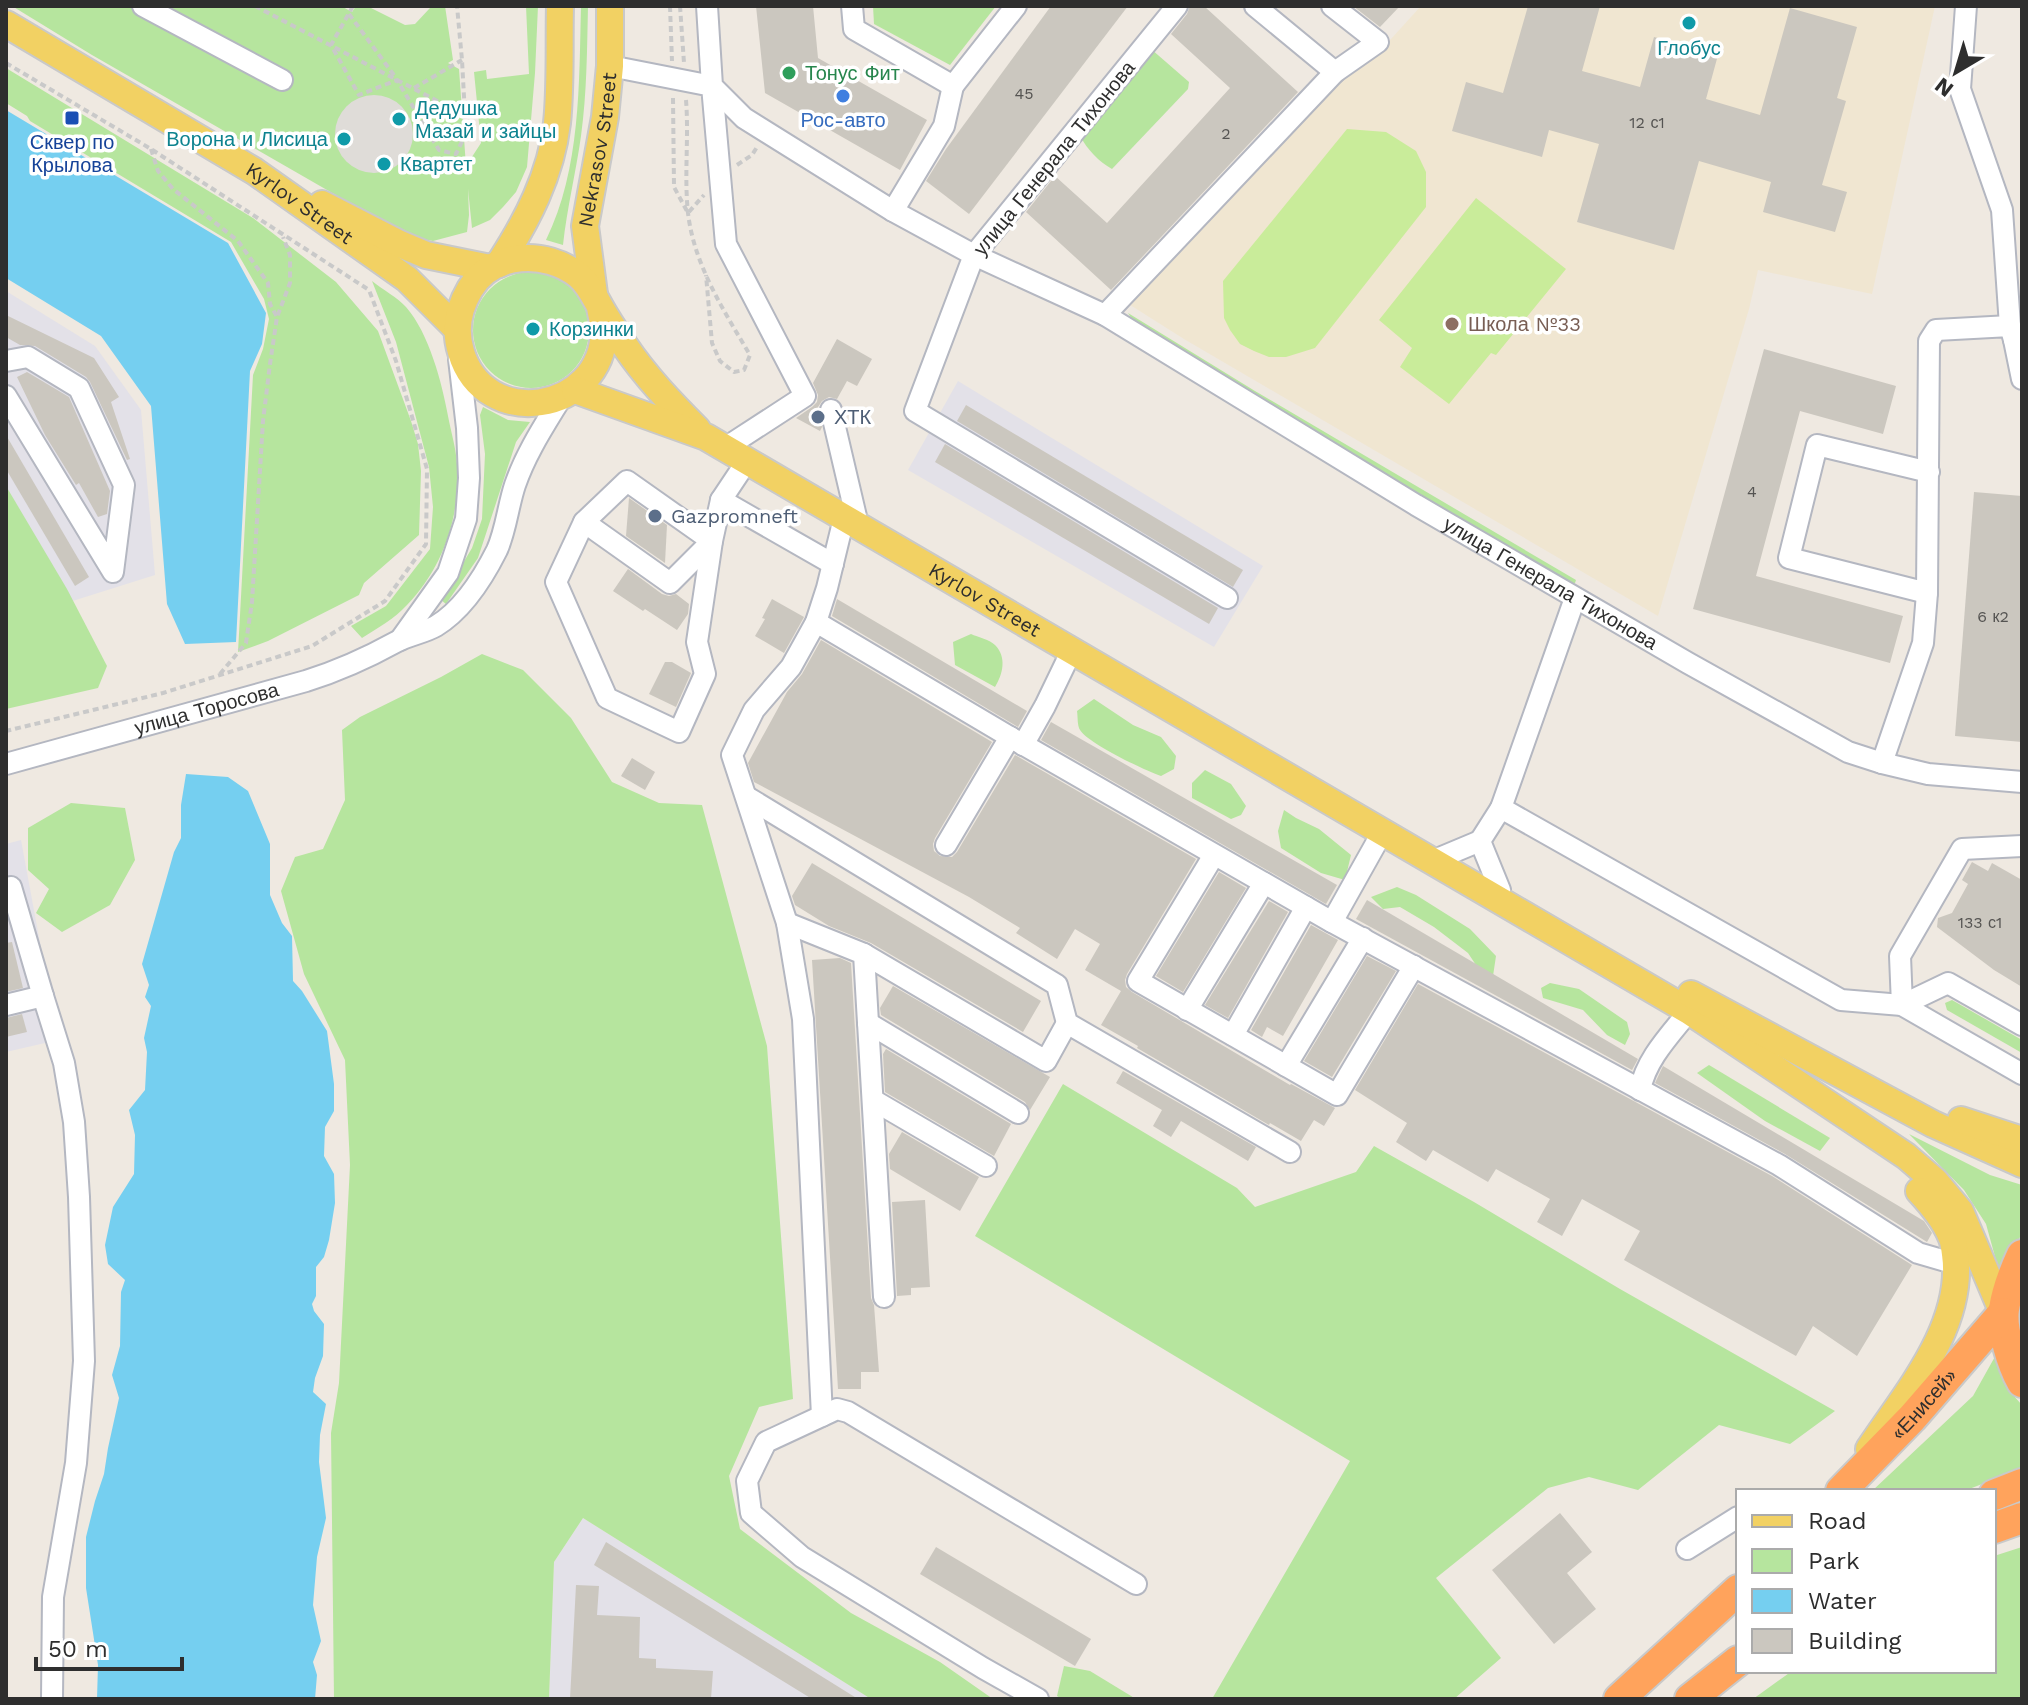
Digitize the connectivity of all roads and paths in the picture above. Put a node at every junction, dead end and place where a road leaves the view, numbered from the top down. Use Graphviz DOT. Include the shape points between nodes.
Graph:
graph roads {
  1 [pos="143,6"];
  2 [pos="255,6"];
  3 [pos="353,6"];
  4 [pos="457,6"];
  5 [pos="560,6"];
  6 [pos="610,6"];
  7 [pos="670,6"];
  8 [pos="680,6"];
  9 [pos="707,6"];
  10 [pos="852,6"];
  11 [pos="1016,6"];
  12 [pos="1177,6"];
  13 [pos="1255,6"];
  14 [pos="1332,6"];
  15 [pos="1966,6"];
  16 [pos="349,13"];
  17 [pos="6,24"];
  18 [pos="331,45"];
  19 [pos="462,60"];
  20 [pos="6,63"];
  21 [pos="610,66"];
  22 [pos="1335,72"];
  23 [pos="282,80"];
  24 [pos="397,80"];
  25 [pos="680,81"];
  26 [pos="712,86"];
  27 [pos="953,86"];
  28 [pos="414,88"];
  29 [pos="447,106"];
  30 [pos="767,132"];
  31 [pos="151,149"];
  32 [pos="254,171"];
  33 [pos="720,176"];
  34 [pos="893,211"];
  35 [pos="688,213"];
  36 [pos="282,235"];
  37 [pos="974,255"];
  38 [pos="495,266"];
  39 [pos="706,275"];
  40 [pos="597,300"];
  41 [pos="1105,315"];
  42 [pos="277,317"];
  43 [pos="457,334"];
  44 [pos="2015,335"];
  45 [pos="6,361"];
  46 [pos="2022,379"];
  47 [pos="568,394"];
  48 [pos="6,396"];
  49 [pos="831,410"];
  50 [pos="726,449"];
  51 [pos="1929,472"];
  52 [pos="721,500"];
  53 [pos="851,521"];
  54 [pos="584,522"];
  55 [pos="712,541"];
  56 [pos="833,564"];
  57 [pos="1927,593"];
  58 [pos="1227,598"];
  59 [pos="1575,598"];
  60 [pos="816,622"];
  61 [pos="400,640"];
  62 [pos="1072,650"];
  63 [pos="218,676"];
  64 [pos="6,731"];
  65 [pos="1016,741"];
  66 [pos="1882,763"];
  67 [pos="6,764"];
  68 [pos="2022,782"];
  69 [pos="747,797"];
  70 [pos="1501,808"];
  71 [pos="1383,831"];
  72 [pos="1480,841"];
  73 [pos="946,845"];
  74 [pos="2022,846"];
  75 [pos="1214,855"];
  76 [pos="1437,859"];
  77 [pos="1264,883"];
  78 [pos="6,888"];
  79 [pos="1500,890"];
  80 [pos="1306,907"];
  81 [pos="1332,922"];
  82 [pos="787,923"];
  83 [pos="1363,938"];
  84 [pos="27,943"];
  85 [pos="6,948"];
  86 [pos="864,954"];
  87 [pos="1414,966"];
  88 [pos="43,996"];
  89 [pos="6,1005"];
  90 [pos="1902,1005"];
  91 [pos="1187,1010"];
  92 [pos="1689,1011"];
  93 [pos="868,1023"];
  94 [pos="1067,1023"];
  95 [pos="2022,1025"];
  96 [pos="1233,1035"];
  97 [pos="1286,1066"];
  98 [pos="2022,1074"];
  99 [pos="1858,1083"];
  100 [pos="1640,1090"];
  101 [pos="873,1100"];
  102 [pos="1824,1100"];
  103 [pos="1018,1113"];
  104 [pos="2022,1140"];
  105 [pos="1290,1152"];
  106 [pos="2022,1164"];
  107 [pos="986,1166"];
  108 [pos="2022,1255"];
  109 [pos="1956,1264"];
  110 [pos="884,1297"];
  111 [pos="2003,1313"];
  112 [pos="2022,1382"];
  113 [pos="822,1416"];
  114 [pos="2022,1484"];
  115 [pos="1840,1489"];
  116 [pos="1840,1489"];
  117 [pos="1996,1494"];
  118 [pos="1736,1518"];
  119 [pos="2022,1518"];
  120 [pos="1996,1527"];
  121 [pos="1687,1549"];
  122 [pos="1136,1584"];
  123 [pos="1736,1592"];
  124 [pos="1736,1663"];
  125 [pos="1738,1673"];
  126 [pos="52,1699"];
  127 [pos="1038,1699"];
  128 [pos="1619,1699"];
  129 [pos="1690,1699"];
  130 [pos="1699,1699"];
  1 -- 23 [label="street"];
  2 -- 18 [label="path"];
  3 -- 16 [label="path"];
  4 -- 19 [label="path"];
  5 -- 38 [label="main road" via="557,123 549,161 522,230"];
  6 -- 21 [label="main road, Nekrasov Street"];
  7 -- 25 [label="path"];
  8 -- 25 [label="path"];
  9 -- 26 [label="street"];
  10 -- 27 [label="street" via="854,29"];
  11 -- 27 [label="street"];
  12 -- 37 [label="street, улица Генерала Тихонова"];
  13 -- 22 [label="street"];
  14 -- 22 [label="street" via="1378,42"];
  15 -- 44 [label="street" via="1960,89 2002,210"];
  16 -- 18 [label="path"];
  16 -- 24 [label="path"];
  17 -- 32 [label="main road, Kyrlov Street"];
  18 -- 24 [label="path"];
  18 -- 24 [label="path" via="359,95"];
  19 -- 24 [label="path" via="466,133 456,154 439,150"];
  19 -- 28 [label="path"];
  20 -- 31 [label="path"];
  21 -- 25 [label="street"];
  21 -- 40 [label="main road, Nekrasov Street" via="585,226"];
  22 -- 41 [label="street"];
  24 -- 28 [label="path"];
  25 -- 26 [label="street"];
  25 -- 35 [label="path"];
  25 -- 35 [label="path" via="672,117 674,187"];
  26 -- 30 [label="street, улица Генерала Тихонова" via="744,118"];
  26 -- 33 [label="street"];
  27 -- 34 [label="street" via="944,126"];
  28 -- 29 [label="path"];
  30 -- 33 [label="path" via="752,155"];
  30 -- 34 [label="street, улица Генерала Тихонова"];
  31 -- 36 [label="path"];
  31 -- 42 [label="path" via="158,171 173,189 238,241 268,283"];
  32 -- 38 [label="main road" via="426,255"];
  32 -- 43 [label="main road, Kyrlov Street" via="407,279"];
  33 -- 50 [label="street" via="726,244 805,396"];
  34 -- 37 [label="street, улица Генерала Тихонова"];
  35 -- 39 [label="path"];
  36 -- 42 [label="path" via="290,255 290,283"];
  36 -- 63 [label="path" via="369,290 427,469 426,544 385,601 312,646"];
  37 -- 41 [label="street, улица Генерала Тихонова"];
  37 -- 58 [label="street, улица Генерала Тихонова" via="915,411"];
  38 -- 40 [label="main road" via="520,258 563,264 581,277"];
  38 -- 43 [label="main road" via="473,284 461,305"];
  39 -- 39 [label="path" via="750,355 744,370 734,372 720,361 712,343"];
  40 -- 47 [label="main road" via="604,330 601,352 591,373"];
  40 -- 50 [label="main road" via="664,397"];
  41 -- 59 [label="street, улица Генерала Тихонова"];
  42 -- 63 [label="path" via="263,421 246,643"];
  43 -- 47 [label="main road" via="464,363 495,395 539,404"];
  43 -- 61 [label="street" via="469,466 466,519 448,573"];
  44 -- 46 [label="street"];
  44 -- 51 [label="street" via="1936,330 1929,341"];
  45 -- 48 [label="street" via="28,357 79,388 124,485 113,572"];
  47 -- 50 [label="main road, Kyrlov Street"];
  47 -- 61 [label="street, улица Торосова" via="530,450 499,546 481,579 455,612 435,627"];
  49 -- 53 [label="street"];
  50 -- 52 [label="street"];
  50 -- 53 [label="main road, Kyrlov Street"];
  51 -- 57 [label="street"];
  51 -- 57 [label="street" via="1817,445 1789,558"];
  52 -- 55 [label="street"];
  52 -- 56 [label="street"];
  53 -- 56 [label="street"];
  53 -- 62 [label="main road, Kyrlov Street"];
  54 -- 55 [label="street" via="627,481"];
  54 -- 55 [label="street" via="670,583"];
  54 -- 55 [label="street" via="556,582 607,698 679,732 705,674 697,642"];
  56 -- 60 [label="street"];
  57 -- 66 [label="street" via="1923,643"];
  59 -- 66 [label="street, улица Генерала Тихонова" via="1848,752"];
  59 -- 70 [label="street"];
  60 -- 65 [label="street"];
  60 -- 69 [label="street" via="791,667 754,710 732,755"];
  61 -- 67 [label="street, улица Торосова" via="306,681"];
  62 -- 65 [label="street" via="1045,706"];
  62 -- 71 [label="main road, Kyrlov Street"];
  63 -- 64 [label="path"];
  65 -- 73 [label="street"];
  65 -- 75 [label="street"];
  66 -- 68 [label="street, улица Генерала Тихонова" via="1928,774"];
  69 -- 82 [label="street"];
  69 -- 94 [label="street" via="1057,985"];
  70 -- 72 [label="street"];
  70 -- 90 [label="street" via="1841,1000"];
  71 -- 76 [label="main road"];
  71 -- 81 [label="street"];
  71 -- 92 [label="main road"];
  72 -- 76 [label="street"];
  72 -- 79 [label="street"];
  74 -- 90 [label="street" via="1962,849 1900,956"];
  75 -- 77 [label="street"];
  75 -- 91 [label="street" via="1138,981"];
  76 -- 79 [label="main road"];
  77 -- 80 [label="street"];
  77 -- 91 [label="street"];
  78 -- 84 [label="street" via="11,887"];
  79 -- 99 [label="main road"];
  80 -- 81 [label="street"];
  80 -- 96 [label="street"];
  81 -- 83 [label="street"];
  82 -- 86 [label="street"];
  82 -- 113 [label="street" via="803,1019"];
  83 -- 87 [label="street"];
  83 -- 97 [label="street"];
  84 -- 85 [label="street"];
  84 -- 88 [label="street"];
  86 -- 93 [label="street"];
  86 -- 94 [label="street" via="1046,1061"];
  87 -- 97 [label="street" via="1337,1095"];
  87 -- 100 [label="street"];
  88 -- 89 [label="street"];
  88 -- 126 [label="street" via="64,1063 74,1122 84,1361 76,1463 53,1597"];
  90 -- 95 [label="street" via="1948,983"];
  90 -- 98 [label="street"];
  91 -- 96 [label="street"];
  92 -- 100 [label="street" via="1643,1073"];
  92 -- 102 [label="main road"];
  93 -- 101 [label="street"];
  93 -- 103 [label="street"];
  94 -- 105 [label="street"];
  96 -- 97 [label="street"];
  99 -- 104 [label="main road"];
  99 -- 106 [label="main road"];
  100 -- 109 [label="street" via="1779,1165 1918,1253"];
  101 -- 107 [label="street"];
  101 -- 110 [label="street"];
  102 -- 109 [label="main road" via="1940,1215 1953,1239"];
  102 -- 111 [label="main road" via="1935,1181 1960,1211"];
  108 -- 111 [label="highway, «Енисей»"];
  109 -- 115 [label="main road" via="1949,1315 1932,1353"];
  111 -- 112 [label="highway, «Енисей»" via="2009,1351"];
  111 -- 116 [label="highway, «Енисей»" via="1912,1418"];
  113 -- 122 [label="street" via="837,1409 848,1412"];
  113 -- 127 [label="street" via="766,1442 747,1481 751,1513 802,1557"];
  114 -- 117 [label="highway"];
  118 -- 121 [label="street"];
  119 -- 120 [label="highway"];
  123 -- 128 [label="highway"];
  124 -- 129 [label="highway"];
  125 -- 130 [label="highway"];
}
